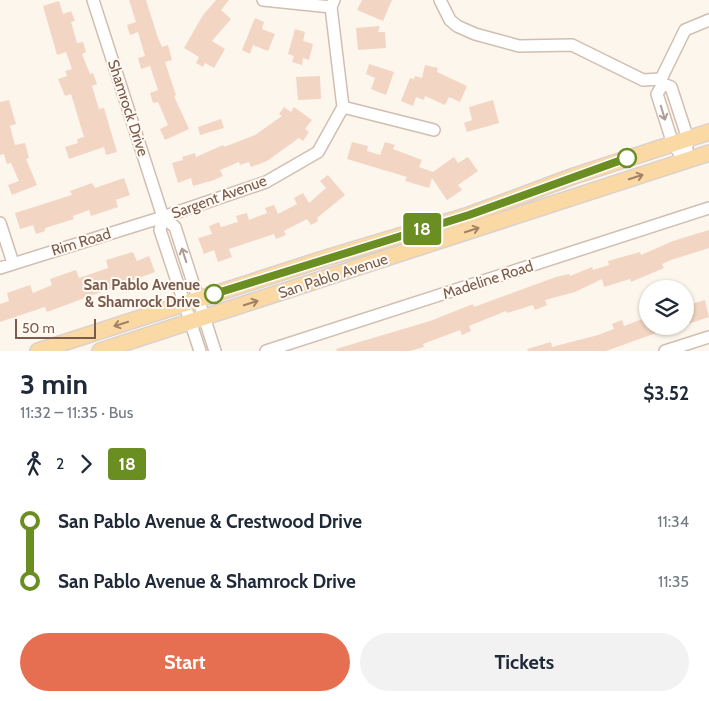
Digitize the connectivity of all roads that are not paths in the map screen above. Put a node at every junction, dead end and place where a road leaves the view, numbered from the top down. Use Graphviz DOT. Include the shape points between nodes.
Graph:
graph roads {
  1 [pos="93,0"];
  2 [pos="263,0"];
  3 [pos="440,0"];
  4 [pos="333,3"];
  5 [pos="709,20"];
  6 [pos="662,82"];
  7 [pos="343,107"];
  8 [pos="434,130"];
  9 [pos="709,132"];
  10 [pos="688,139"];
  11 [pos="673,144"];
  12 [pos="709,153"];
  13 [pos="685,161"];
  14 [pos="709,208"];
  15 [pos="163,217"];
  16 [pos="0,223"];
  17 [pos="13,263"];
  18 [pos="0,268"];
  19 [pos="191,301"];
  20 [pos="197,320"];
  21 [pos="709,337"];
  22 [pos="38,351"];
  23 [pos="100,351"];
  24 [pos="200,351"];
  25 [pos="215,351"];
  26 [pos="268,351"];
  27 [pos="665,351"];
  1 -- 15 [label="street, Shamrock Drive"];
  2 -- 4 [label="street"];
  3 -- 6 [label="street" via="450,20 475,34 519,46 572,45 643,80"];
  4 -- 7 [label="street"];
  5 -- 6 [label="street" via="685,30"];
  6 -- 10 [label="street" via="671,87"];
  6 -- 11 [label="street, one-way" via="657,94"];
  7 -- 8 [label="street"];
  7 -- 15 [label="street, Sargent Avenue" via="318,152 266,182"];
  9 -- 10 [label="main road, San Pablo Avenue"];
  10 -- 11 [label="main road, San Pablo Avenue"];
  10 -- 13 [label="street"];
  11 -- 13 [label="street"];
  11 -- 19 [label="main road, San Pablo Avenue" via="469,215"];
  12 -- 13 [label="main road, San Pablo Avenue"];
  20 -- 13 [label="main road, San Pablo Avenue, one-way"];
  14 -- 26 [label="street, Madeline Road"];
  15 -- 17 [label="street, Rim Road"];
  15 -- 19 [label="street, Shamrock Drive" via="160,230"];
  16 -- 17 [label="street"];
  17 -- 18 [label="street, Rim Road"];
  19 -- 20 [label="street, Shamrock Drive"];
  19 -- 22 [label="main road, San Pablo Avenue, one-way"];
  20 -- 23 [label="main road, San Pablo Avenue"];
  20 -- 24 [label="street, Shamrock Drive"];
  20 -- 25 [label="street, Shamrock Drive"];
  21 -- 27 [label="street"];
}
